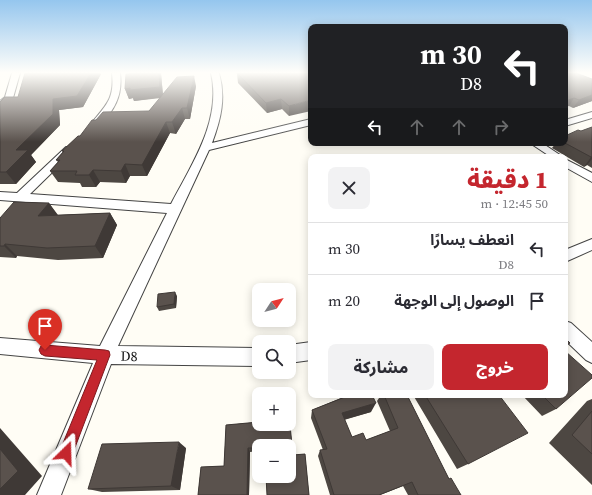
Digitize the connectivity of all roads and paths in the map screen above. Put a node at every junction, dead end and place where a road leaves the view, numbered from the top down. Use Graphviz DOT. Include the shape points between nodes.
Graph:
graph roads {
  1 [pos="115,96"];
  2 [pos="220,96"];
  3 [pos="9,98"];
  4 [pos="0,100"];
  5 [pos="0,105"];
  6 [pos="592,115"];
  7 [pos="568,122"];
  8 [pos="308,123"];
  9 [pos="90,130"];
  10 [pos="79,140"];
  11 [pos="540,146"];
  12 [pos="205,148"];
  13 [pos="553,154"];
  14 [pos="568,164"];
  15 [pos="592,178"];
  16 [pos="0,196"];
  17 [pos="19,198"];
  18 [pos="175,209"];
  19 [pos="592,244"];
  20 [pos="568,255"];
  21 [pos="568,332"];
  22 [pos="0,346"];
  23 [pos="308,351"];
  24 [pos="296,353"];
  25 [pos="592,354"];
  26 [pos="105,355"];
  27 [pos="252,357"];
  28 [pos="49,495"];
  1 -- 9 [label="street" via="110,109"];
  2 -- 12 [label="street" via="215,124"];
  3 -- 4 [label="street"];
  3 -- 5 [label="street"];
  6 -- 7 [label="street"];
  8 -- 12 [label="street"];
  10 -- 17 [label="street"];
  11 -- 13 [label="street"];
  12 -- 18 [label="street"];
  14 -- 15 [label="street"];
  16 -- 17 [label="street"];
  17 -- 18 [label="street"];
  18 -- 26 [label="street"];
  19 -- 20 [label="street"];
  21 -- 25 [label="street"];
  22 -- 26 [label="street, D8"];
  23 -- 24 [label="street"];
  26 -- 27 [label="street, D8"];
  26 -- 28 [label="street"];
}
